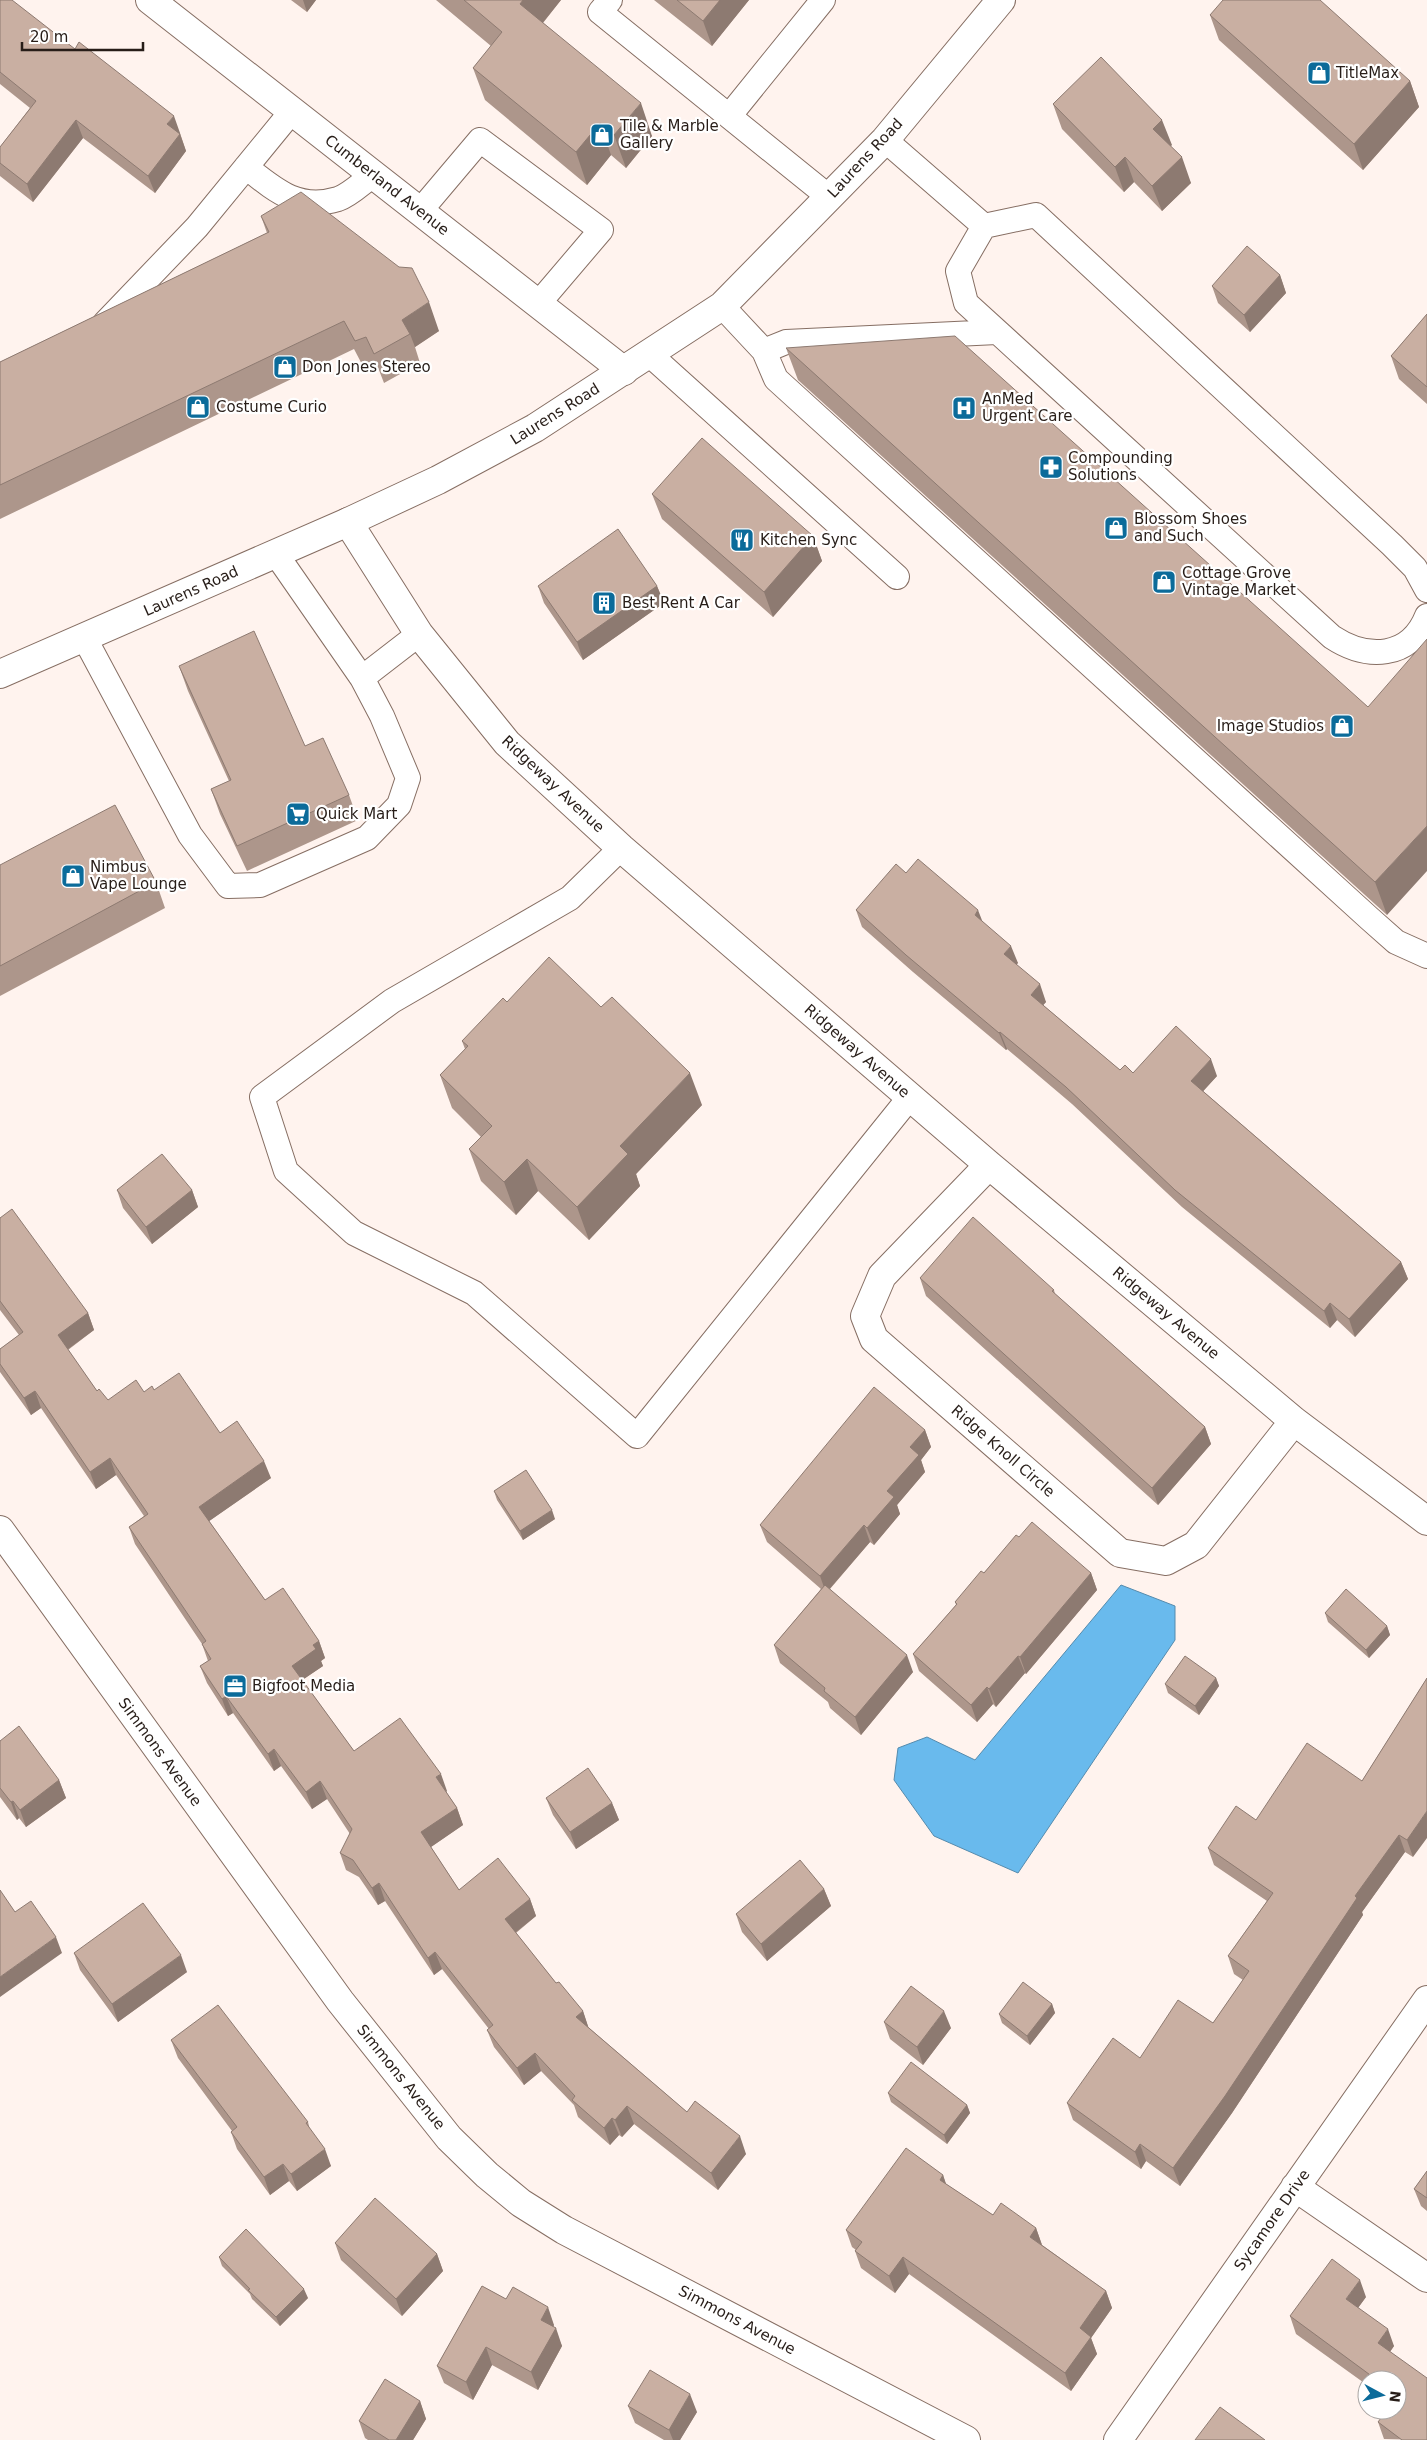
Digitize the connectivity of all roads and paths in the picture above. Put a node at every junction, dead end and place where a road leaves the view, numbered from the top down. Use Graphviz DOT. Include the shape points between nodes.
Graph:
graph roads {
  1 [pos="150,0"];
  2 [pos="610,0"];
  3 [pos="823,0"];
  4 [pos="1001,0"];
  5 [pos="292,111"];
  6 [pos="730,116"];
  7 [pos="885,140"];
  8 [pos="246,167"];
  9 [pos="374,175"];
  10 [pos="829,198"];
  11 [pos="420,211"];
  12 [pos="984,226"];
  13 [pos="538,304"];
  14 [pos="722,306"];
  15 [pos="997,332"];
  16 [pos="84,335"];
  17 [pos="764,351"];
  18 [pos="648,353"];
  19 [pos="624,371"];
  20 [pos="348,522"];
  21 [pos="276,554"];
  22 [pos="897,577"];
  23 [pos="1427,587"];
  24 [pos="1427,616"];
  25 [pos="420,634"];
  26 [pos="84,638"];
  27 [pos="1,673"];
  28 [pos="362,678"];
  29 [pos="621,848"];
  30 [pos="1427,956"];
  31 [pos="910,1098"];
  32 [pos="989,1165"];
  33 [pos="1294,1422"];
  34 [pos="1427,1521"];
  35 [pos="0,1530"];
  36 [pos="1427,2000"];
  37 [pos="1295,2188"];
  38 [pos="1427,2278"];
  39 [pos="966,2440"];
  40 [pos="1118,2440"];
  1 -- 5 [label="street, Cumberland Avenue"];
  2 -- 6 [label="lane" via="600,12"];
  3 -- 6 [label="lane"];
  4 -- 7 [label="street, Laurens Road"];
  5 -- 8 [label="lane"];
  5 -- 9 [label="street, Cumberland Avenue"];
  6 -- 10 [label="lane"];
  7 -- 10 [label="street, Laurens Road"];
  7 -- 12 [label="lane"];
  8 -- 9 [label="lane" via="282,195 305,202 339,199"];
  8 -- 16 [label="lane" via="191,234 101,327"];
  9 -- 11 [label="street, Cumberland Avenue"];
  10 -- 14 [label="street, Laurens Road"];
  11 -- 13 [label="street, Cumberland Avenue"];
  11 -- 13 [label="lane" via="480,140 602,230"];
  12 -- 15 [label="lane" via="958,271 966,303"];
  12 -- 23 [label="lane" via="1036,215 1392,545 1415,568"];
  13 -- 19 [label="street, Cumberland Avenue"];
  14 -- 17 [label="lane"];
  14 -- 18 [label="street, Laurens Road"];
  15 -- 17 [label="lane" via="786,342"];
  15 -- 24 [label="lane" via="1344,644 1363,651 1379,652 1405,646 1414,638"];
  17 -- 30 [label="lane" via="776,380 1370,919 1396,942"];
  18 -- 19 [label="street, Laurens Road"];
  18 -- 22 [label="lane"];
  19 -- 20 [label="street, Laurens Road" via="528,432 438,480"];
  20 -- 21 [label="street, Laurens Road"];
  20 -- 25 [label="street, Ridgeway Avenue"];
  21 -- 26 [label="street, Laurens Road"];
  21 -- 28 [label="lane"];
  25 -- 28 [label="lane"];
  25 -- 29 [label="street, Ridgeway Avenue" via="507,743"];
  26 -- 27 [label="street, Laurens Road"];
  26 -- 28 [label="lane" via="190,834 228,886 260,885 367,838 398,805 408,778"];
  29 -- 31 [label="street, Ridgeway Avenue"];
  29 -- 31 [label="lane" via="570,898 392,1001 262,1097 286,1171 354,1233 474,1293 637,1436"];
  31 -- 32 [label="street, Ridgeway Avenue"];
  32 -- 33 [label="street, Ridgeway Avenue"];
  32 -- 33 [label="street, Ridge Knoll Circle" via="882,1276 865,1316 874,1339 1120,1553 1166,1561 1196,1545"];
  33 -- 34 [label="street, Ridgeway Avenue"];
  35 -- 39 [label="street, Simmons Avenue" via="340,2001 449,2138 487,2176 521,2203 564,2230"];
  36 -- 37 [label="street, Sycamore Drive"];
  37 -- 38 [label="street"];
  37 -- 40 [label="street, Sycamore Drive"];
}
